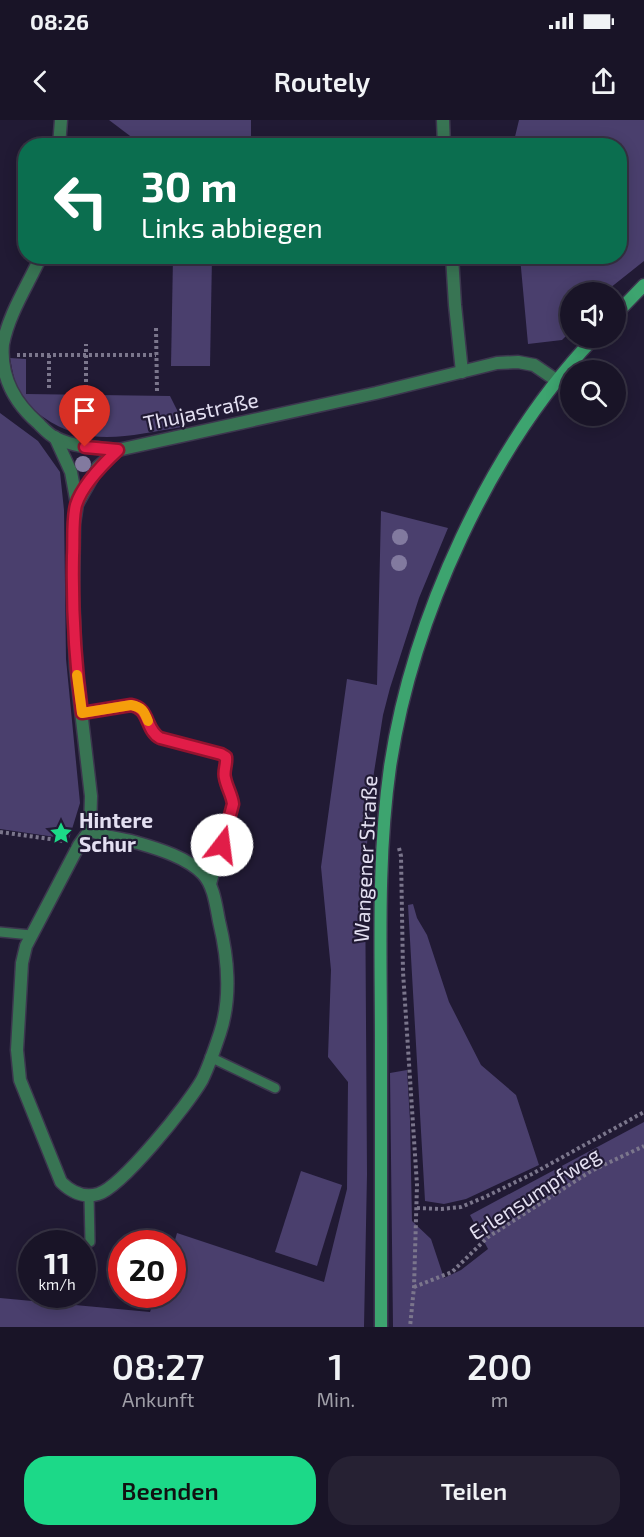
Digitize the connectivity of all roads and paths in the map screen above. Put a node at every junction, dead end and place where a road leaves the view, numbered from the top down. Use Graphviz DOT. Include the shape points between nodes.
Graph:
graph roads {
  1 [pos="61,120"];
  2 [pos="443,120"];
  3 [pos="60,138"];
  4 [pos="444,138"];
  5 [pos="37,264"];
  6 [pos="452,264"];
  7 [pos="644,285"];
  8 [pos="626,304"];
  9 [pos="4,327"];
  10 [pos="156,328"];
  11 [pos="86,344"];
  12 [pos="585,348"];
  13 [pos="2,355"];
  14 [pos="49,355"];
  15 [pos="86,355"];
  16 [pos="156,355"];
  17 [pos="462,372"];
  18 [pos="556,380"];
  19 [pos="86,388"];
  20 [pos="49,390"];
  21 [pos="157,391"];
  22 [pos="0,392"];
  23 [pos="16,402"];
  24 [pos="55,437"];
  25 [pos="118,450"];
  26 [pos="77,504"];
  27 [pos="82,713"];
  28 [pos="90,830"];
  29 [pos="0,832"];
  30 [pos="398,842"];
  31 [pos="80,845"];
  32 [pos="211,886"];
  33 [pos="0,932"];
  34 [pos="31,935"];
  35 [pos="210,1057"];
  36 [pos="275,1088"];
  37 [pos="644,1112"];
  38 [pos="644,1146"];
  39 [pos="88,1195"];
  40 [pos="417,1208"];
  41 [pos="89,1230"];
  42 [pos="414,1287"];
  43 [pos="381,1327"];
  44 [pos="410,1327"];
  1 -- 3 [label="street"];
  2 -- 4 [label="street"];
  5 -- 9 [label="street, Thujastraße"];
  6 -- 17 [label="street"];
  7 -- 8 [label="main road"];
  9 -- 13 [label="street, Thujastraße"];
  10 -- 16 [label="path"];
  11 -- 15 [label="path"];
  12 -- 18 [label="main road, Wangener Straße"];
  13 -- 14 [label="path"];
  13 -- 23 [label="street, Thujastraße" via="7,388"];
  14 -- 15 [label="path"];
  14 -- 20 [label="path"];
  15 -- 16 [label="path"];
  15 -- 19 [label="path"];
  16 -- 21 [label="path"];
  17 -- 18 [label="street, Thujastraße" via="497,363 527,363"];
  17 -- 25 [label="street, Thujastraße"];
  18 -- 43 [label="main road, Wangener Straße" via="484,490 454,555 417,650 390,766 380,873"];
  22 -- 23 [label="street"];
  23 -- 24 [label="street, Thujastraße"];
  24 -- 25 [label="street, Thujastraße" via="85,447"];
  24 -- 26 [label="street" via="71,472"];
  25 -- 26 [label="street" via="98,467"];
  26 -- 27 [label="street" via="73,594"];
  27 -- 28 [label="street" via="91,796"];
  27 -- 32 [label="lane" via="139,706 154,735 226,757 225,779 233,804"];
  28 -- 31 [label="street"];
  28 -- 32 [label="street" via="183,860 198,869"];
  29 -- 31 [label="path"];
  30 -- 40 [label="path" via="402,856"];
  31 -- 34 [label="street"];
  32 -- 35 [label="street" via="228,981 220,1033"];
  33 -- 34 [label="lane"];
  34 -- 39 [label="street" via="22,963 17,1050 20,1080 62,1182 68,1189"];
  35 -- 36 [label="lane"];
  35 -- 39 [label="street" via="202,1080 135,1164 107,1189"];
  37 -- 40 [label="path" via="487,1197 461,1207"];
  38 -- 42 [label="path, Erlensumpfweg" via="591,1172 488,1237 452,1272"];
  39 -- 41 [label="lane"];
  40 -- 42 [label="path"];
  42 -- 44 [label="path"];
}
